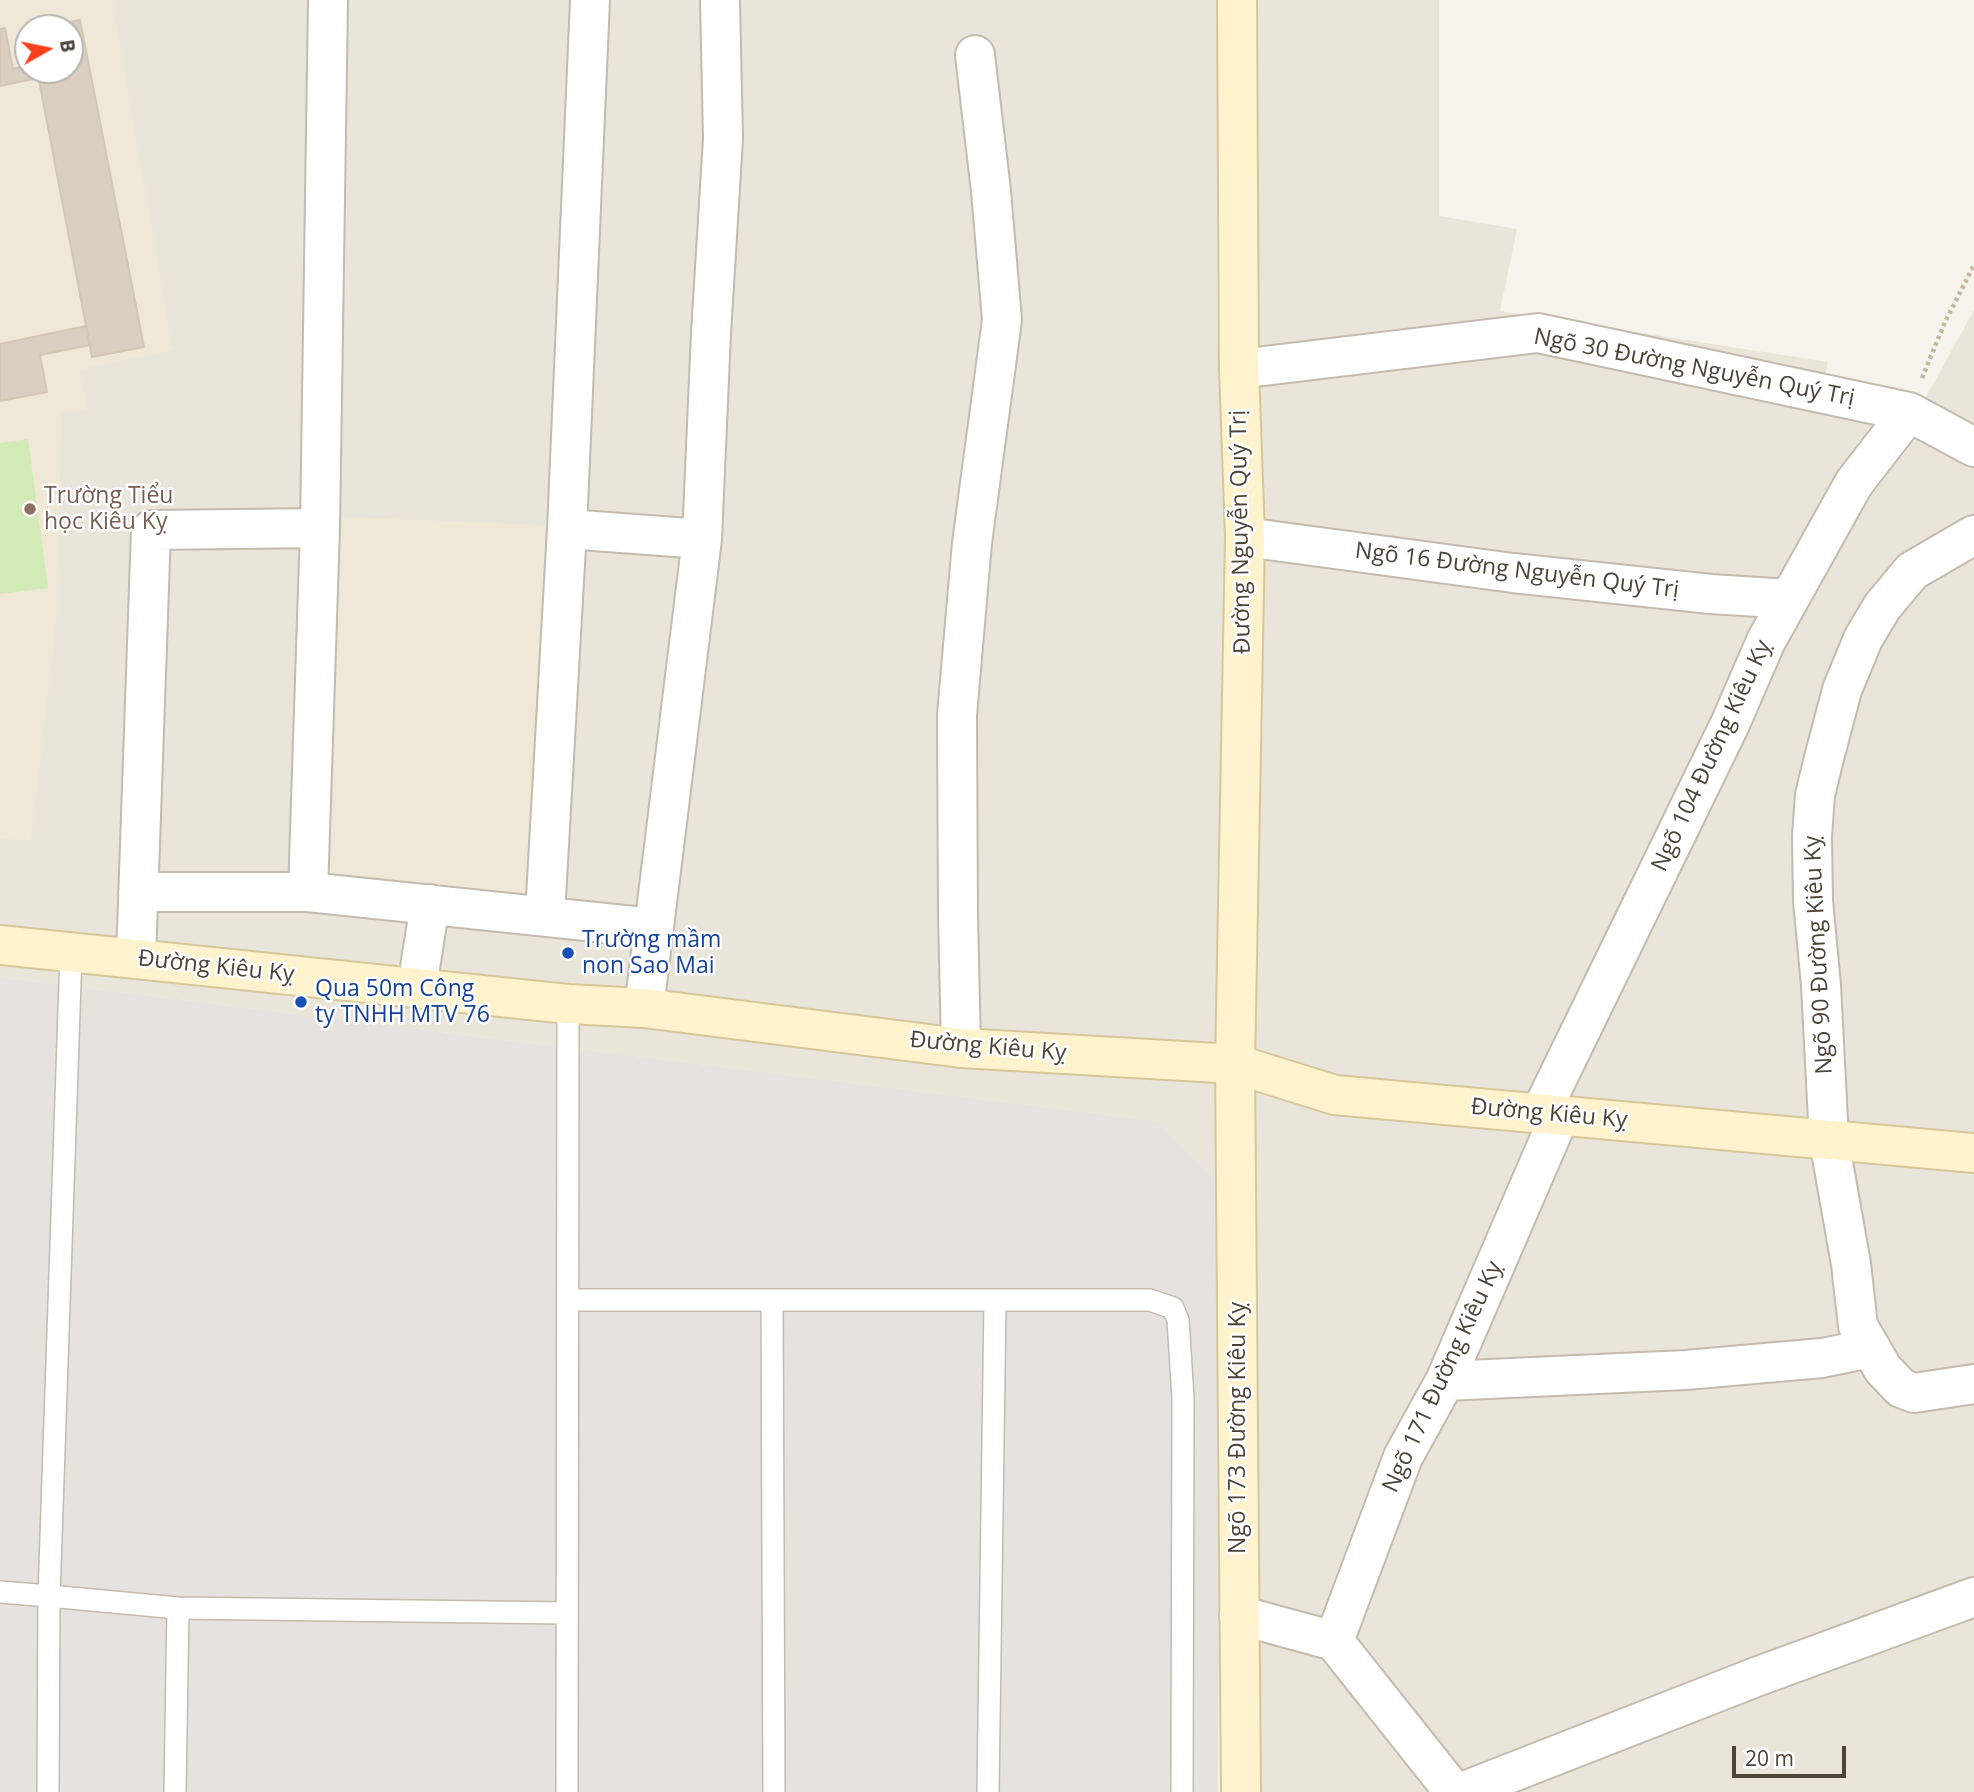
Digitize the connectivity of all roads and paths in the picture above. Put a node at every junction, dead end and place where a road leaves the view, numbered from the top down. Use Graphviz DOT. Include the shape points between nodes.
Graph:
graph roads {
  1 [pos="328,0"];
  2 [pos="590,0"];
  3 [pos="720,0"];
  4 [pos="1237,0"];
  5 [pos="975,55"];
  6 [pos="1974,264"];
  7 [pos="1238,369"];
  8 [pos="1909,412"];
  9 [pos="1974,447"];
  10 [pos="320,528"];
  11 [pos="567,529"];
  12 [pos="1974,535"];
  13 [pos="1245,537"];
  14 [pos="702,539"];
  15 [pos="1789,600"];
  16 [pos="138,892"];
  17 [pos="308,892"];
  18 [pos="430,904"];
  19 [pos="545,915"];
  20 [pos="653,928"];
  21 [pos="0,945"];
  22 [pos="71,953"];
  23 [pos="136,959"];
  24 [pos="416,987"];
  25 [pos="568,1004"];
  26 [pos="644,1008"];
  27 [pos="961,1048"];
  28 [pos="1235,1064"];
  29 [pos="1550,1114"];
  30 [pos="1829,1140"];
  31 [pos="1974,1153"];
  32 [pos="568,1300"];
  33 [pos="772,1300"];
  34 [pos="995,1302"];
  35 [pos="1871,1348"];
  36 [pos="1446,1381"];
  37 [pos="1974,1384"];
  38 [pos="0,1592"];
  39 [pos="49,1596"];
  40 [pos="1974,1597"];
  41 [pos="178,1608"];
  42 [pos="568,1613"];
  43 [pos="1239,1615"];
  44 [pos="1334,1641"];
  45 [pos="48,1792"];
  46 [pos="175,1792"];
  47 [pos="567,1792"];
  48 [pos="774,1792"];
  49 [pos="988,1792"];
  50 [pos="1182,1792"];
  51 [pos="1241,1792"];
  52 [pos="1454,1792"];
  53 [pos="1462,1792"];
  1 -- 10 [label="street"];
  2 -- 11 [label="street"];
  3 -- 14 [label="street" via="723,139"];
  4 -- 7 [label="main road, Đường Nguyễn Quý Trị"];
  5 -- 27 [label="street" via="1002,320 972,543 957,715"];
  6 -- 8 [label="path"];
  7 -- 8 [label="street, Ngõ 30 Đường Nguyễn Quý Trị" via="1538,333"];
  7 -- 13 [label="main road, Đường Nguyễn Quý Trị"];
  8 -- 9 [label="street, Ngõ 30 Đường Nguyễn Quý Trị"];
  8 -- 15 [label="street, Ngõ 104 Đường Kiêu Kỵ" via="1854,483"];
  10 -- 16 [label="street" via="151,530"];
  10 -- 17 [label="street"];
  11 -- 14 [label="street"];
  11 -- 19 [label="street"];
  12 -- 30 [label="street, Ngõ 90 Đường Kiêu Kỵ" via="1912,570 1882,607 1842,690 1815,795 1813,901"];
  13 -- 15 [label="street, Ngõ 16 Đường Nguyễn Quý Trị" via="1513,573"];
  13 -- 28 [label="main road, Đường Nguyễn Quý Trị"];
  14 -- 20 [label="street"];
  15 -- 29 [label="street, Ngõ 104 Đường Kiêu Kỵ" via="1766,641"];
  16 -- 17 [label="street"];
  16 -- 23 [label="street"];
  17 -- 18 [label="street"];
  18 -- 19 [label="street"];
  18 -- 24 [label="street"];
  19 -- 20 [label="street"];
  20 -- 26 [label="street"];
  21 -- 22 [label="main road, Đường Kiêu Kỵ"];
  22 -- 23 [label="main road, Đường Kiêu Kỵ"];
  22 -- 39 [label="lane"];
  23 -- 24 [label="main road, Đường Kiêu Kỵ"];
  24 -- 25 [label="main road, Đường Kiêu Kỵ"];
  25 -- 26 [label="main road, Đường Kiêu Kỵ"];
  25 -- 32 [label="lane"];
  26 -- 27 [label="main road, Đường Kiêu Kỵ"];
  27 -- 28 [label="main road, Đường Kiêu Kỵ"];
  28 -- 29 [label="main road, Đường Kiêu Kỵ" via="1335,1095"];
  28 -- 43 [label="main road, Ngõ 173 Đường Kiêu Kỵ"];
  29 -- 30 [label="main road, Đường Kiêu Kỵ"];
  29 -- 36 [label="street, Ngõ 171 Đường Kiêu Kỵ"];
  30 -- 31 [label="main road, Đường Kiêu Kỵ"];
  30 -- 35 [label="street, Ngõ 90 Đường Kiêu Kỵ" via="1858,1326"];
  32 -- 33 [label="lane"];
  32 -- 42 [label="lane"];
  33 -- 34 [label="lane"];
  33 -- 48 [label="lane"];
  34 -- 49 [label="lane"];
  34 -- 50 [label="lane" via="1150,1300 1173,1308 1178,1320 1183,1398"];
  35 -- 36 [label="street" via="1822,1358 1686,1370"];
  35 -- 37 [label="street, Ngõ 90 Đường Kiêu Kỵ" via="1901,1388 1914,1392"];
  36 -- 44 [label="street, Ngõ 171 Đường Kiêu Kỵ" via="1402,1457"];
  38 -- 39 [label="lane"];
  39 -- 41 [label="lane"];
  39 -- 45 [label="lane"];
  40 -- 53 [label="street" via="1730,1686"];
  41 -- 42 [label="lane"];
  41 -- 46 [label="lane"];
  42 -- 47 [label="lane"];
  43 -- 44 [label="street"];
  43 -- 51 [label="main road, Ngõ 173 Đường Kiêu Kỵ"];
  44 -- 52 [label="street"];
}
